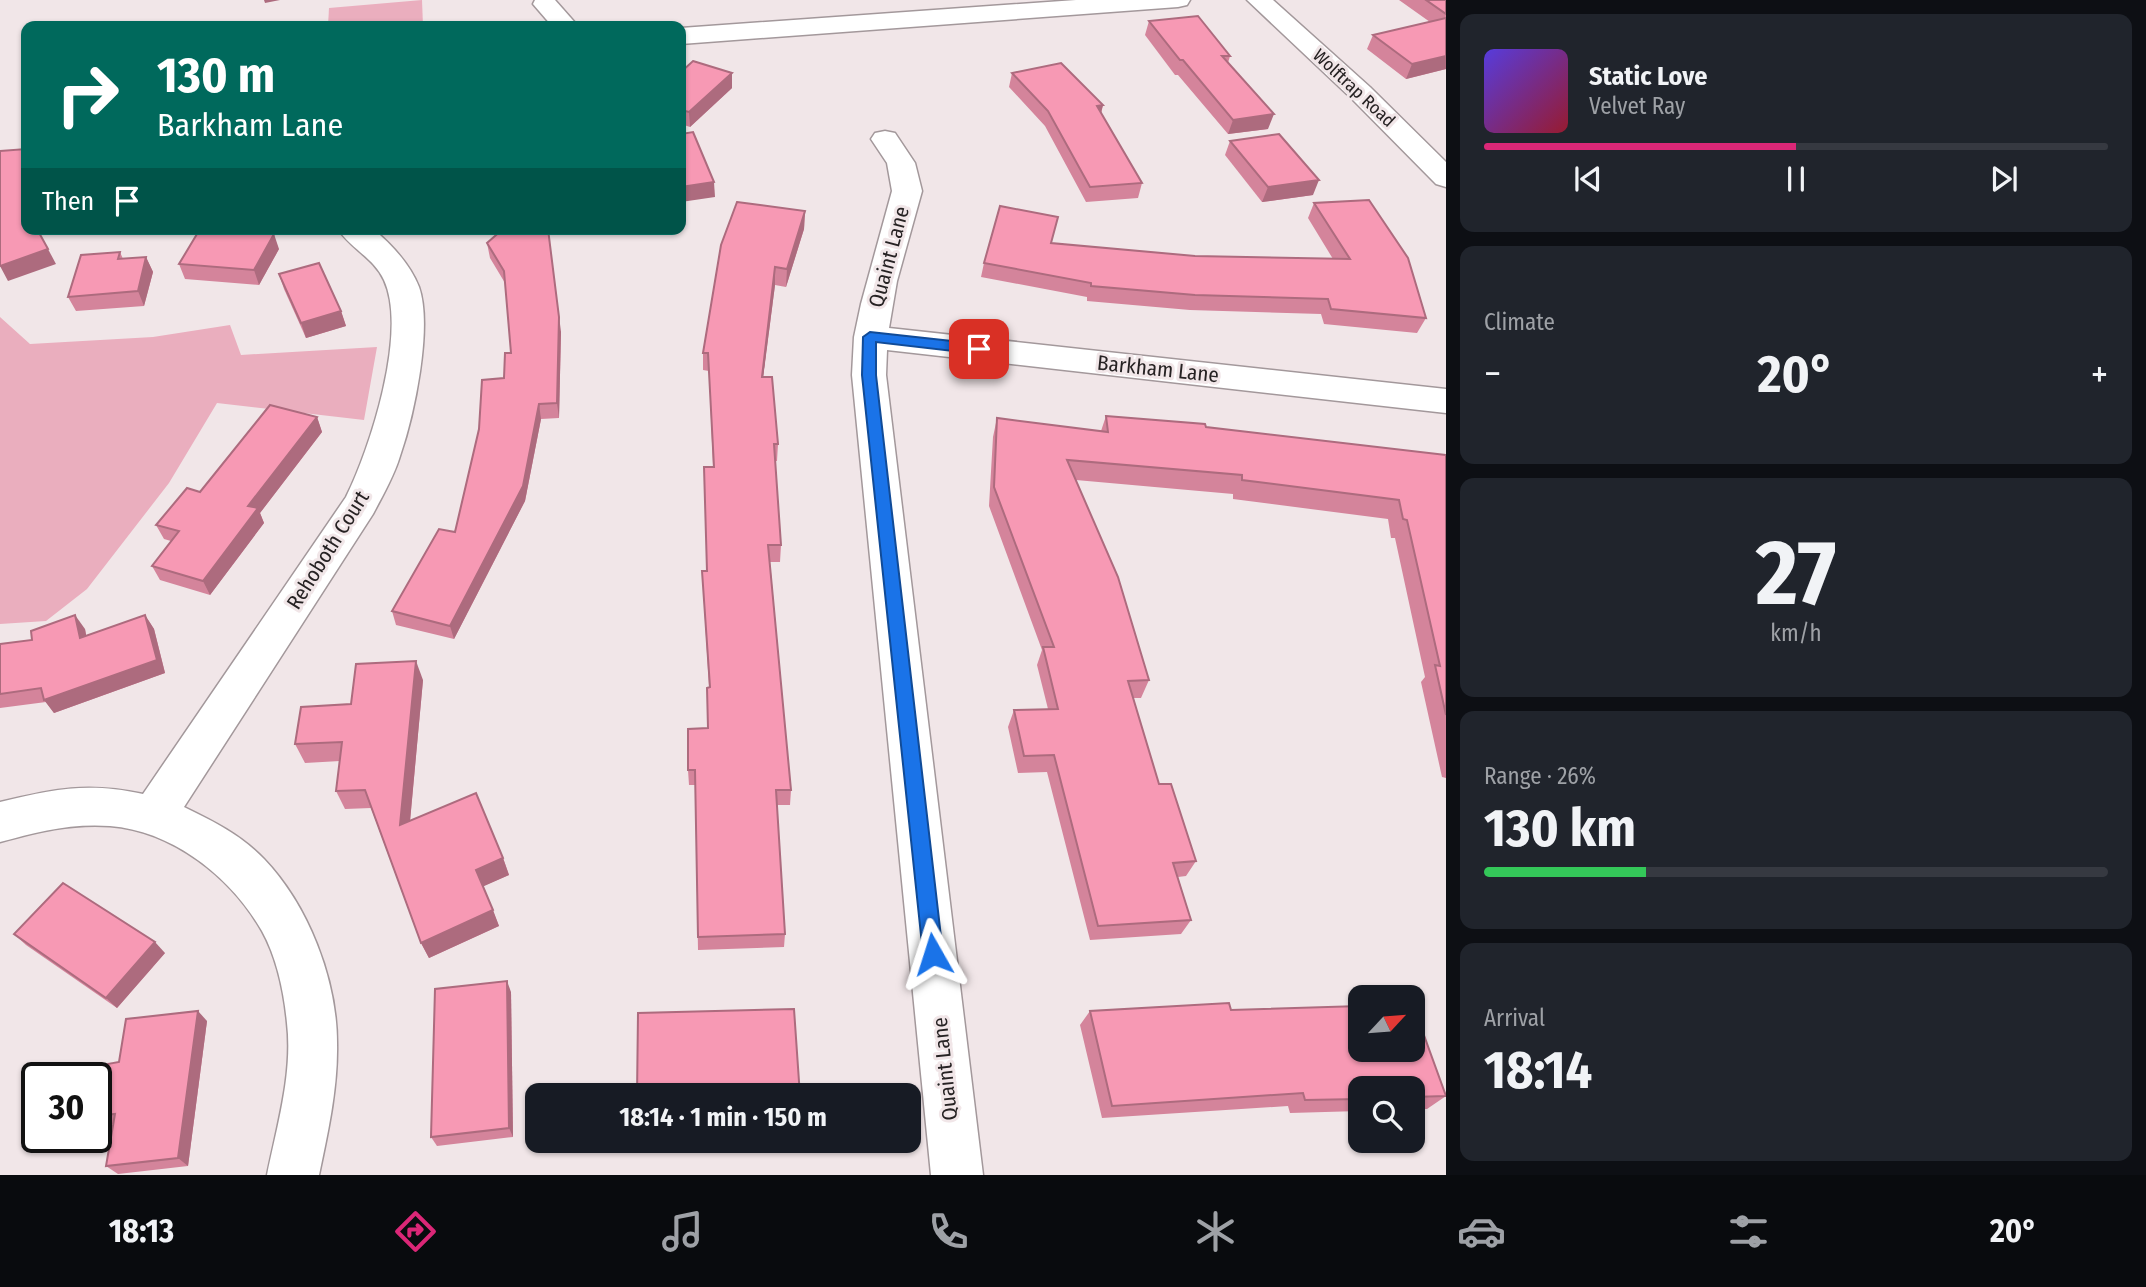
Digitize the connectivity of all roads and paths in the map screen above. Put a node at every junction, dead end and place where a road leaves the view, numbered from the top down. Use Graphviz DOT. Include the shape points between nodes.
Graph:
graph roads {
  1 [pos="875,0"];
  2 [pos="1178,0"];
  3 [pos="1259,0"];
  4 [pos="545,4"];
  5 [pos="560,21"];
  6 [pos="898,21"];
  7 [pos="686,36"];
  8 [pos="885,139"];
  9 [pos="1446,178"];
  10 [pos="361,235"];
  11 [pos="870,337"];
  12 [pos="1446,401"];
  13 [pos="154,815"];
  14 [pos="0,822"];
  15 [pos="293,1175"];
  16 [pos="957,1175"];
  1 -- 6 [label="street"];
  2 -- 6 [label="street"];
  3 -- 9 [label="street, Wolftrap Road"];
  4 -- 5 [label="street"];
  6 -- 7 [label="street"];
  8 -- 11 [label="street, Quaint Lane" via="898,154 907,191 876,297"];
  10 -- 13 [label="street, Rehoboth Court" via="393,266 404,290 408,317 383,455 360,504"];
  11 -- 12 [label="street, Barkham Lane"];
  11 -- 16 [label="street, Quaint Lane" via="871,388"];
  13 -- 14 [label="street" via="108,806 68,806"];
  13 -- 15 [label="street" via="209,838 242,866 281,916 301,965 312,1023 311,1086"];
}
